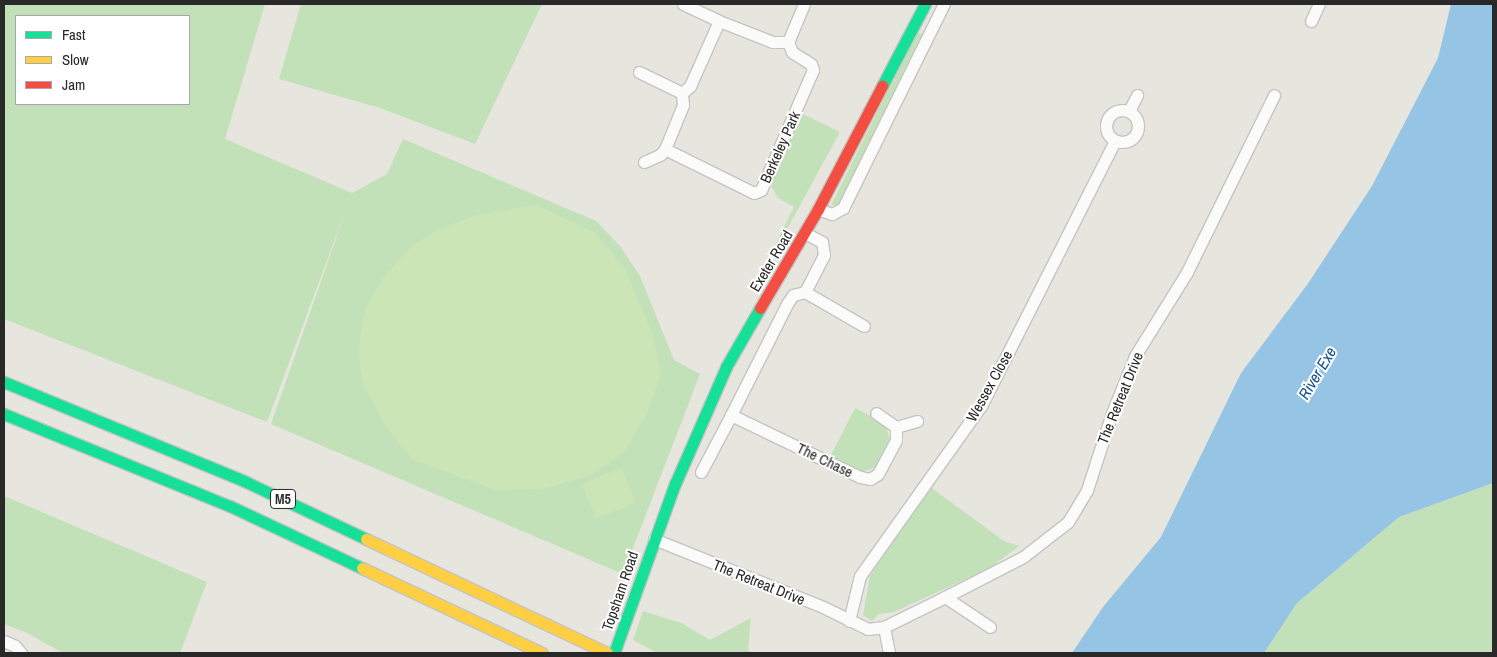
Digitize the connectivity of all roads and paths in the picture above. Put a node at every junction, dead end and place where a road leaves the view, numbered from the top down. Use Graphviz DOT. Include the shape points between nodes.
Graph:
graph roads {
  1 [pos="683,4"];
  2 [pos="804,4"];
  3 [pos="925,4"];
  4 [pos="944,4"];
  5 [pos="1319,4"];
  6 [pos="719,21"];
  7 [pos="1311,21"];
  8 [pos="788,42"];
  9 [pos="639,72"];
  10 [pos="682,93"];
  11 [pos="1138,95"];
  12 [pos="1274,95"];
  13 [pos="1129,111"];
  14 [pos="1115,141"];
  15 [pos="665,149"];
  16 [pos="644,162"];
  17 [pos="818,209"];
  18 [pos="805,233"];
  19 [pos="805,292"];
  20 [pos="864,326"];
  21 [pos="4,382"];
  22 [pos="876,413"];
  23 [pos="4,414"];
  24 [pos="731,415"];
  25 [pos="917,421"];
  26 [pos="896,427"];
  27 [pos="701,472"];
  28 [pos="654,539"];
  29 [pos="944,597"];
  30 [pos="849,621"];
  31 [pos="884,627"];
  32 [pos="990,627"];
  33 [pos="4,641"];
  34 [pos="21,653"];
  35 [pos="542,653"];
  36 [pos="607,653"];
  37 [pos="614,653"];
  38 [pos="889,653"];
  1 -- 6 [label="street"];
  2 -- 8 [label="street"];
  3 -- 17 [label="main road, Exeter Road"];
  4 -- 17 [label="street" via="843,208 832,214"];
  5 -- 7 [label="street"];
  6 -- 8 [label="street" via="773,42"];
  6 -- 10 [label="street" via="690,86"];
  8 -- 15 [label="street, Berkeley Park" via="792,52 811,64 813,70 761,190 754,193"];
  9 -- 10 [label="street"];
  10 -- 15 [label="street" via="683,106"];
  11 -- 13 [label="street"];
  12 -- 29 [label="street, The Retreat Drive" via="1187,272 1136,356 1112,413 1086,490 1068,522 1023,556"];
  13 -- 14 [label="street" via="1138,123 1137,133 1125,142"];
  13 -- 14 [label="street" via="1112,113 1106,122 1107,133"];
  14 -- 30 [label="street, Wessex Close" via="981,406 860,576"];
  15 -- 16 [label="street" via="660,156"];
  17 -- 18 [label="main road, Exeter Road"];
  18 -- 19 [label="street" via="822,242 825,252"];
  18 -- 28 [label="main road, Exeter Road" via="726,367"];
  19 -- 20 [label="street"];
  19 -- 24 [label="street" via="794,295 787,304"];
  21 -- 36 [label="main road, M5" via="244,481"];
  22 -- 26 [label="street"];
  23 -- 35 [label="main road, M5" via="230,506"];
  24 -- 26 [label="street, The Chase" via="870,479 878,474 896,440"];
  24 -- 27 [label="street"];
  25 -- 26 [label="street"];
  28 -- 30 [label="street, The Retreat Drive" via="823,607"];
  28 -- 37 [label="main road, Topsham Road"];
  29 -- 31 [label="street, The Retreat Drive"];
  29 -- 32 [label="street"];
  30 -- 31 [label="street, The Retreat Drive" via="868,629"];
  31 -- 38 [label="street"];
  33 -- 34 [label="street"];
}
